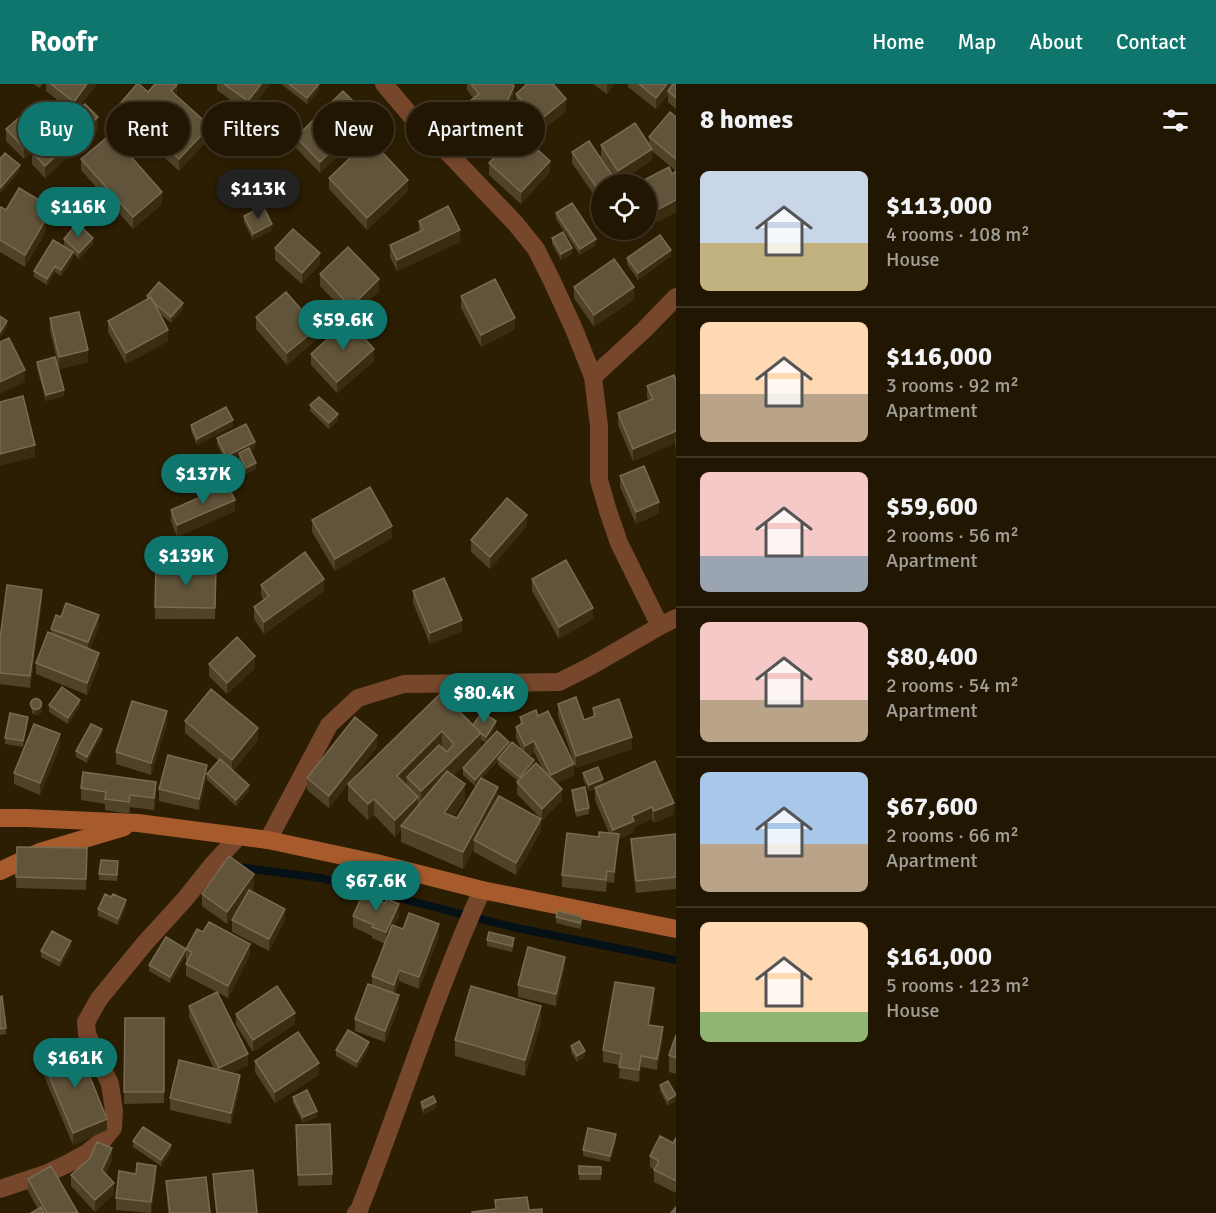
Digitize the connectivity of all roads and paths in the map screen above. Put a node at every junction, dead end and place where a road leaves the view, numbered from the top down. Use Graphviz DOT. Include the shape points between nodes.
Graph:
graph roads {
  1 [pos="384,84"];
  2 [pos="676,297"];
  3 [pos="593,377"];
  4 [pos="668,622"];
  5 [pos="0,818"];
  6 [pos="138,823"];
  7 [pos="239,836"];
  8 [pos="268,840"];
  9 [pos="0,871"];
  10 [pos="482,890"];
  11 [pos="676,929"];
  12 [pos="0,1189"];
  13 [pos="356,1213"];
  1 -- 3 [label="street" via="536,249"];
  2 -- 3 [label="street"];
  3 -- 4 [label="street" via="599,426 599,480 619,543"];
  4 -- 8 [label="street" via="559,682 404,684 358,698 329,724"];
  5 -- 6 [label="main road"];
  6 -- 7 [label="main road"];
  6 -- 9 [label="main road" via="40,852"];
  7 -- 8 [label="main road"];
  7 -- 12 [label="street" via="145,943 99,999 86,1022 87,1034 110,1084 112,1128 87,1153 67,1164"];
  8 -- 10 [label="main road"];
  10 -- 11 [label="main road"];
  10 -- 13 [label="street"];
}
